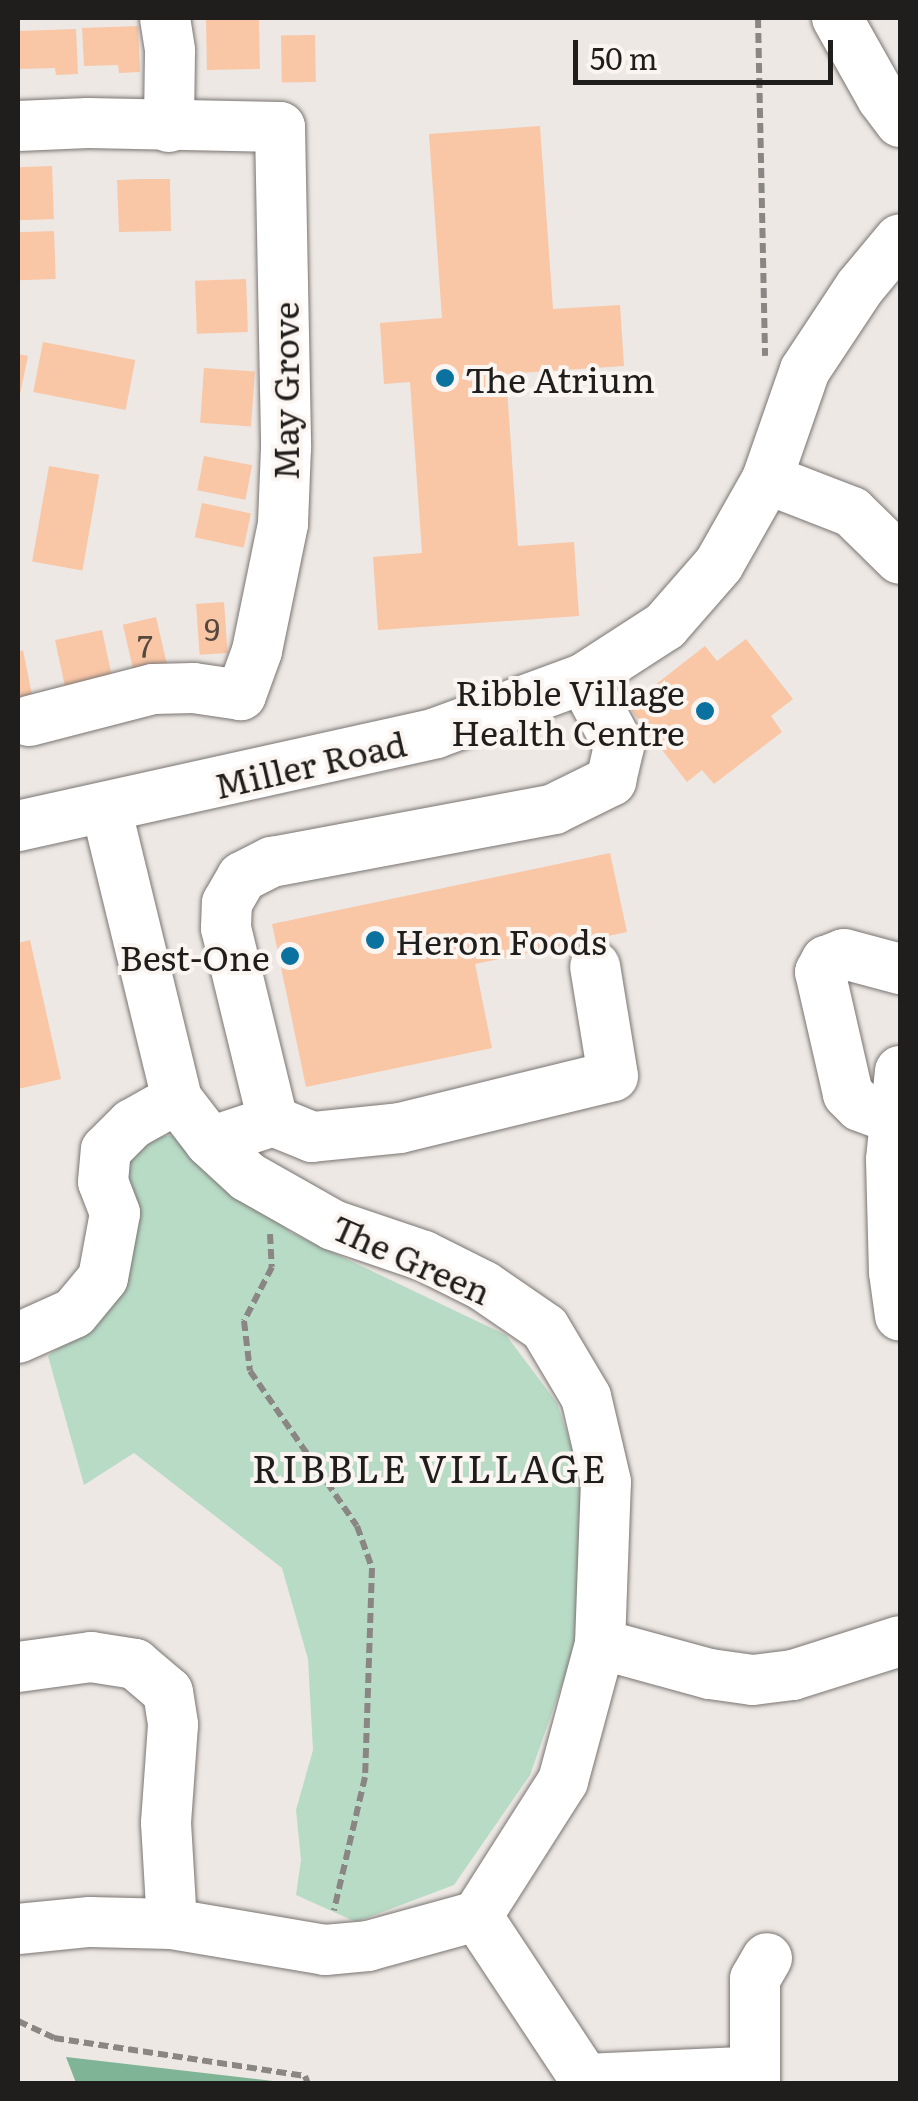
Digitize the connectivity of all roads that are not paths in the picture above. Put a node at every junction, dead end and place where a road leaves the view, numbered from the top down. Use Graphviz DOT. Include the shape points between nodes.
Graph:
graph roads {
  1 [pos="165,18"];
  2 [pos="836,18"];
  3 [pos="900,122"];
  4 [pos="18,126"];
  5 [pos="169,126"];
  6 [pos="900,239"];
  7 [pos="768,478"];
  8 [pos="900,559"];
  9 [pos="583,678"];
  10 [pos="240,695"];
  11 [pos="30,721"];
  12 [pos="254,777"];
  13 [pos="106,808"];
  14 [pos="18,826"];
  15 [pos="594,966"];
  16 [pos="900,969"];
  17 [pos="900,1070"];
  18 [pos="177,1099"];
  19 [pos="895,1119"];
  20 [pos="273,1120"];
  21 [pos="210,1142"];
  22 [pos="900,1316"];
  23 [pos="18,1338"];
  24 [pos="900,1642"];
  25 [pos="600,1644"];
  26 [pos="18,1667"];
  27 [pos="477,1916"];
  28 [pos="172,1924"];
  29 [pos="18,1929"];
  30 [pos="768,1958"];
  31 [pos="562,2067"];
  32 [pos="752,2084"];
  1 -- 5 [label="street"];
  2 -- 3 [label="street"];
  4 -- 5 [label="street, May Grove"];
  5 -- 10 [label="street, May Grove" via="280,127 284,524 258,651"];
  6 -- 7 [label="street, Miller Road" via="806,370"];
  7 -- 8 [label="street" via="852,512"];
  7 -- 9 [label="street, Miller Road" via="719,564 666,626"];
  9 -- 12 [label="street, Miller Road" via="436,733"];
  9 -- 20 [label="street" via="619,746 611,781 554,809 272,862 242,877 227,903 226,928"];
  10 -- 11 [label="street" via="153,689"];
  10 -- 12 [label="street"];
  12 -- 13 [label="street, Miller Road"];
  13 -- 14 [label="street, Miller Road"];
  13 -- 18 [label="street, The Green"];
  15 -- 20 [label="street" via="613,1076 400,1128 312,1137"];
  16 -- 19 [label="street" via="844,954 826,961 820,972 848,1094"];
  17 -- 19 [label="street"];
  18 -- 21 [label="street, The Green"];
  18 -- 23 [label="street" via="132,1124 106,1150 103,1182 115,1213 103,1278 74,1313"];
  19 -- 22 [label="street"];
  20 -- 21 [label="street"];
  21 -- 25 [label="street, The Green" via="248,1177 333,1225 424,1256 545,1328 586,1397 606,1482"];
  24 -- 25 [label="street" via="753,1680"];
  25 -- 27 [label="street, The Green" via="562,1781"];
  26 -- 28 [label="street" via="91,1658 136,1664 168,1692 174,1725 166,1823"];
  27 -- 28 [label="street" via="368,1946 326,1950"];
  27 -- 31 [label="street"];
  28 -- 29 [label="street"];
  30 -- 32 [label="street" via="755,1979"];
  31 -- 32 [label="street" via="585,2079 737,2072"];
}
